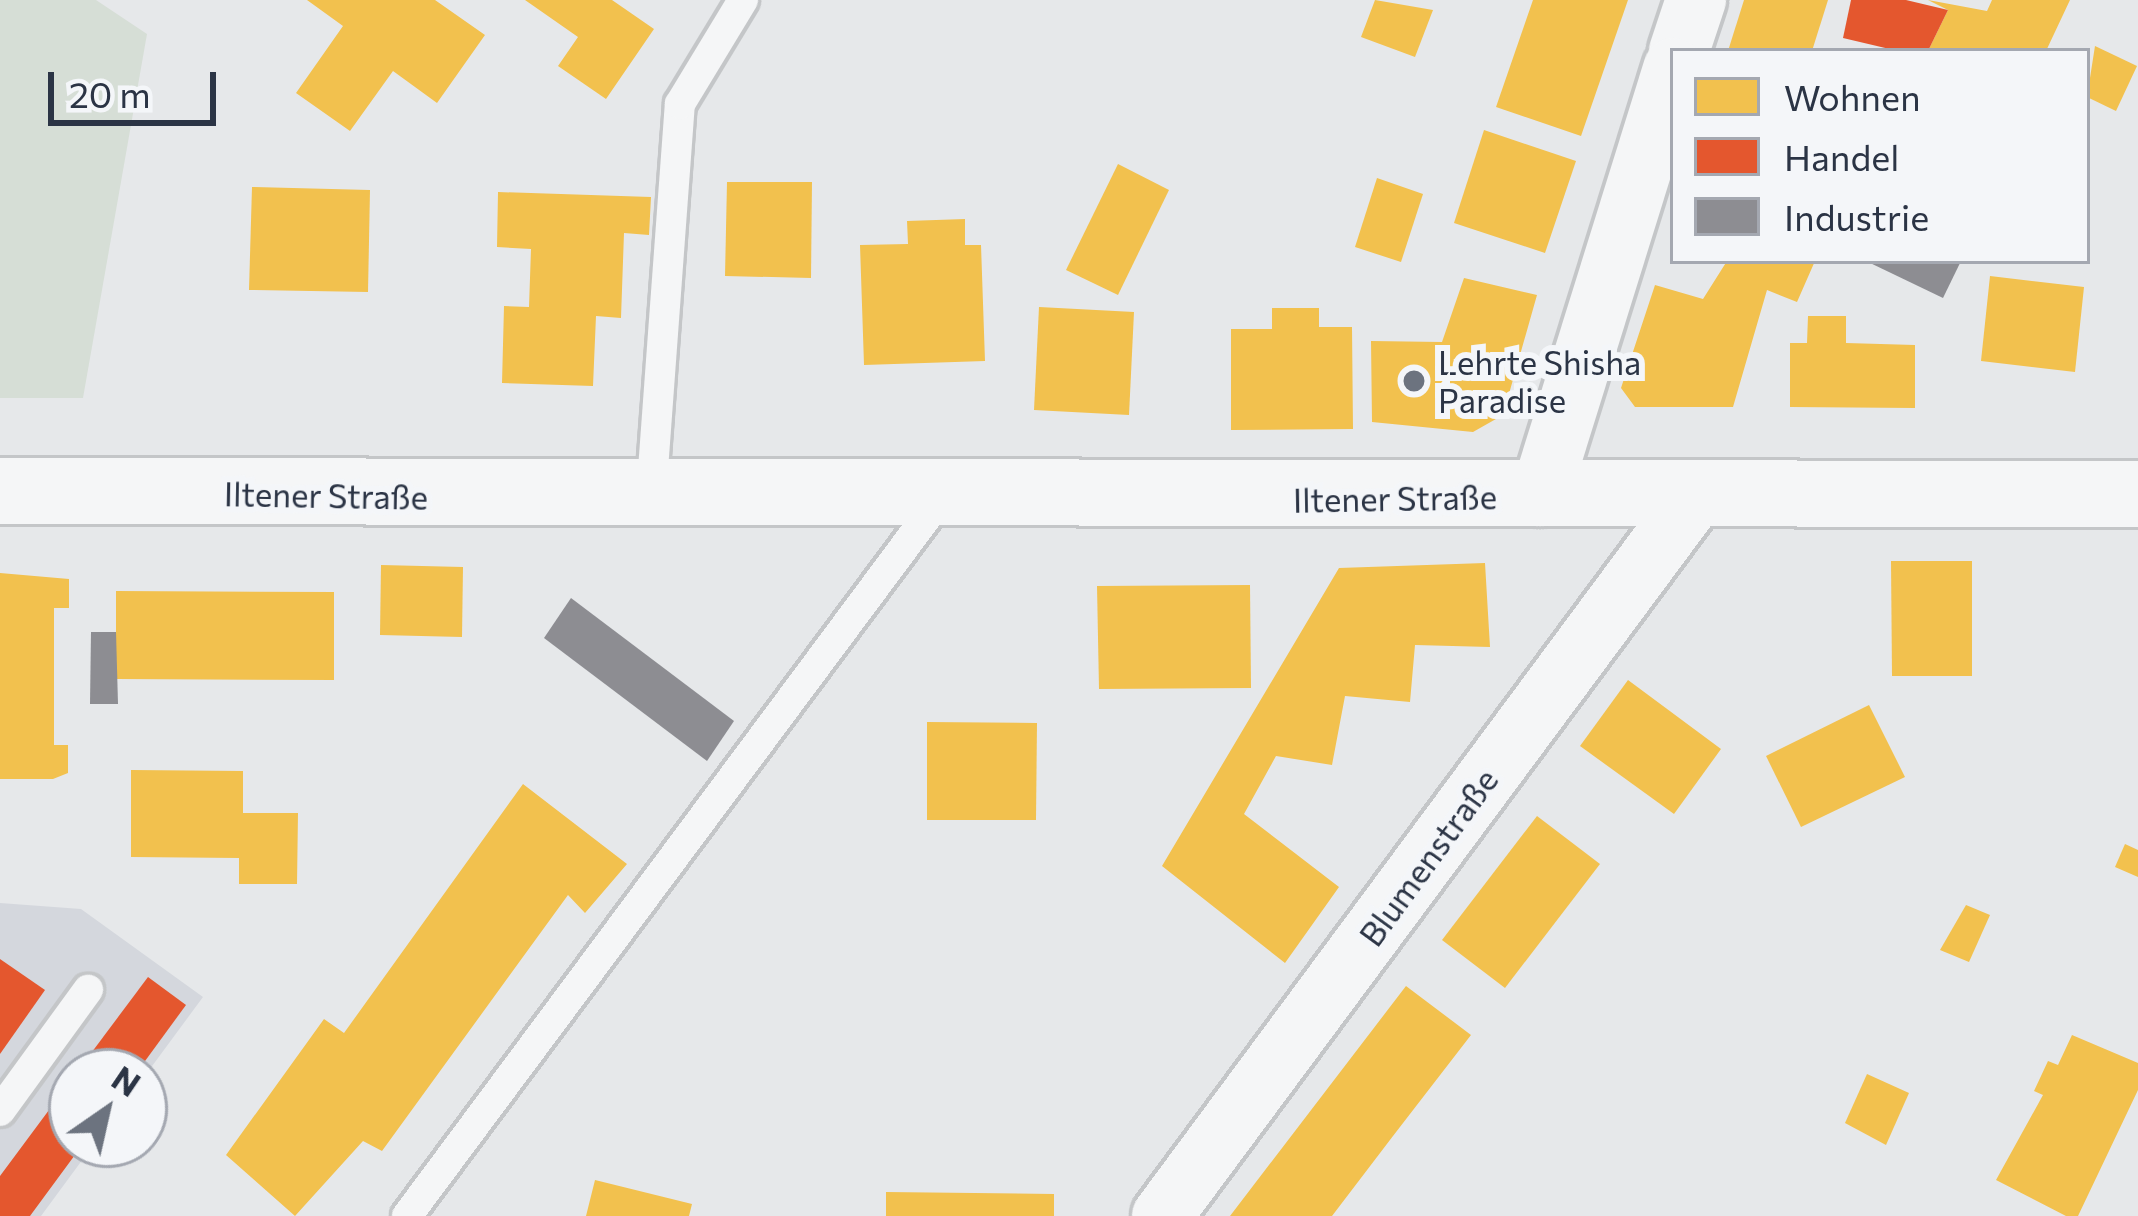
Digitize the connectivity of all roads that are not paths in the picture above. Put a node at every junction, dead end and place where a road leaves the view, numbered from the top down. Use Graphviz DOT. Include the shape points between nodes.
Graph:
graph roads {
  1 [pos="743,0"];
  2 [pos="1696,0"];
  3 [pos="1680,48"];
  4 [pos="1670,78"];
  5 [pos="0,491"];
  6 [pos="2138,494"];
  7 [pos="1540,496"];
  8 [pos="1694,498"];
  9 [pos="651,499"];
  10 [pos="940,499"];
  11 [pos="88,991"];
  12 [pos="0,1112"];
  13 [pos="407,1216"];
  14 [pos="1162,1216"];
  1 -- 9 [label="lane" via="680,104"];
  2 -- 3 [label="street"];
  4 -- 7 [label="street"];
  5 -- 9 [label="street, Iltener Straße"];
  6 -- 8 [label="street, Iltener Straße"];
  7 -- 8 [label="street, Iltener Straße"];
  7 -- 10 [label="street, Iltener Straße"];
  8 -- 14 [label="street, Blumenstraße"];
  9 -- 10 [label="street, Iltener Straße"];
  10 -- 13 [label="lane"];
  11 -- 12 [label="lane"];
}
